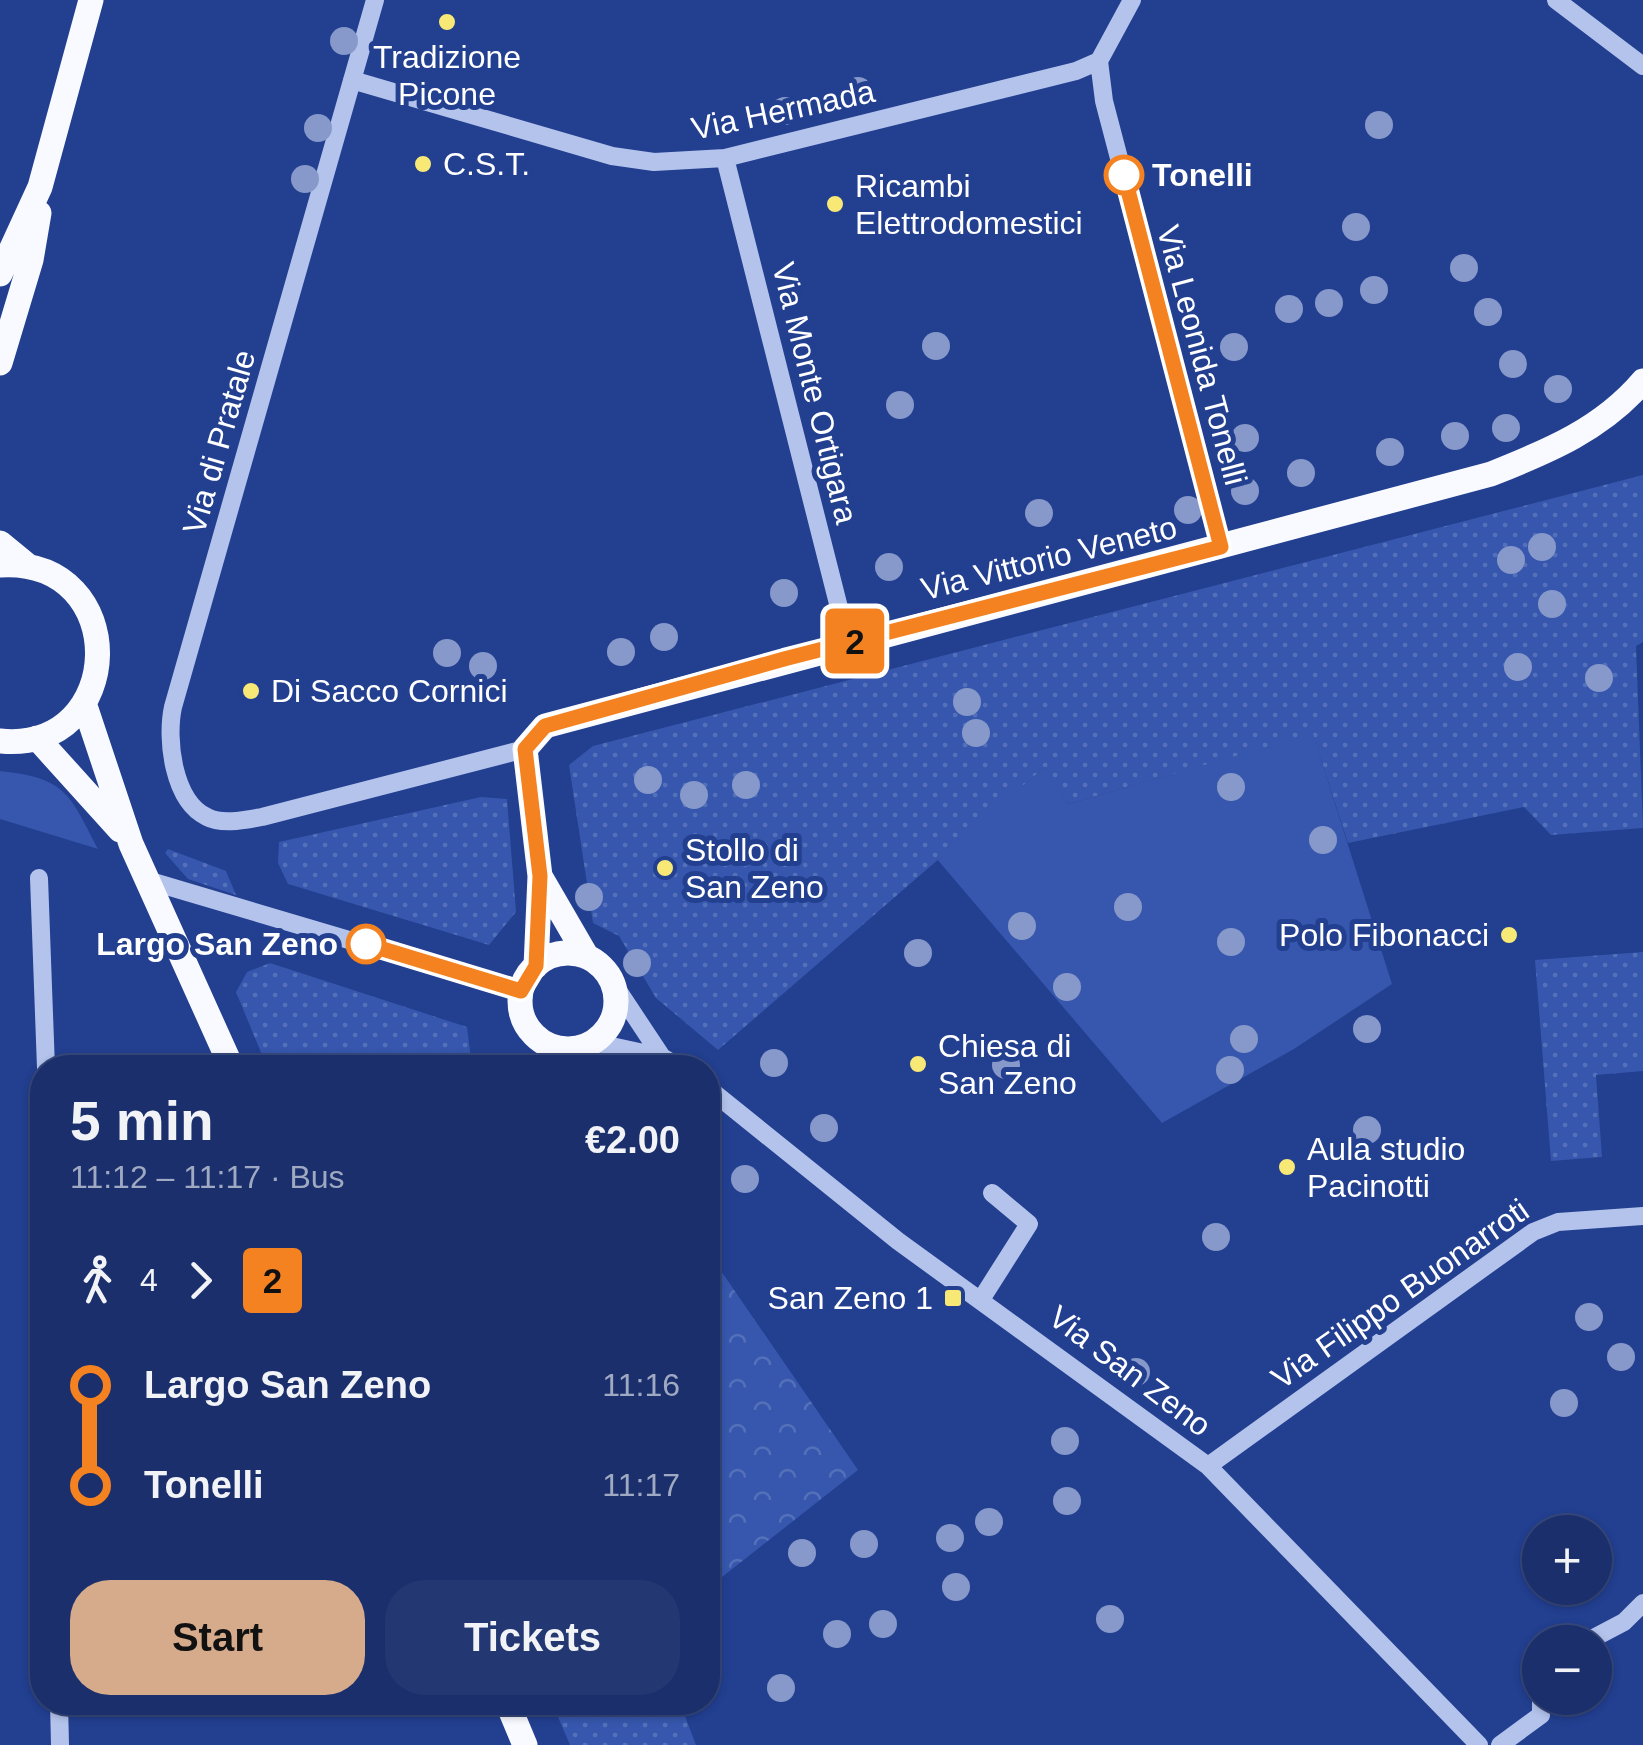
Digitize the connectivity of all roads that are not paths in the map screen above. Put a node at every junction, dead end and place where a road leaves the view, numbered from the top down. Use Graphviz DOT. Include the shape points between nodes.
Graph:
graph roads {
  1 [pos="91,0"];
  2 [pos="375,0"];
  3 [pos="1132,0"];
  4 [pos="1556,0"];
  5 [pos="1099,61"];
  6 [pos="1643,66"];
  7 [pos="352,80"];
  8 [pos="725,158"];
  9 [pos="40,187"];
  10 [pos="0,274"];
  11 [pos="0,363"];
  12 [pos="1643,381"];
  13 [pos="0,543"];
  14 [pos="1221,547"];
  15 [pos="0,565"];
  16 [pos="28,566"];
  17 [pos="848,643"];
  18 [pos="84,703"];
  19 [pos="36,738"];
  20 [pos="0,741"];
  21 [pos="525,749"];
  22 [pos="283,812"];
  23 [pos="131,844"];
  24 [pos="540,876"];
  25 [pos="39,878"];
  26 [pos="150,880"];
  27 [pos="587,957"];
  28 [pos="536,966"];
  29 [pos="613,984"];
  30 [pos="521,991"];
  31 [pos="593,1042"];
  32 [pos="566,1049"];
  33 [pos="46,1055"];
  34 [pos="226,1055"];
  35 [pos="557,1055"];
  36 [pos="649,1055"];
  37 [pos="660,1055"];
  38 [pos="720,1098"];
  39 [pos="992,1193"];
  40 [pos="1643,1216"];
  41 [pos="982,1298"];
  42 [pos="1208,1466"];
  43 [pos="1643,1603"];
  44 [pos="1612,1628"];
  45 [pos="59,1715"];
  46 [pos="512,1715"];
  47 [pos="1541,1715"];
  48 [pos="60,1745"];
  49 [pos="524,1745"];
  50 [pos="1478,1745"];
  51 [pos="1500,1745"];
  1 -- 9 [label="main road"];
  2 -- 7 [label="street, Via di Pratale"];
  3 -- 5 [label="street"];
  4 -- 6 [label="street"];
  5 -- 8 [label="street, Via Hermada" via="1042,82"];
  5 -- 14 [label="street, Via Leonida Tonelli"];
  7 -- 8 [label="street, Via Hermada" via="612,156 654,162"];
  7 -- 22 [label="street, Via di Pratale" via="170,722 181,785 202,815 229,821"];
  8 -- 17 [label="street, Via Monte Ortigara"];
  9 -- 10 [label="main road"];
  9 -- 11 [label="main road" via="30,260"];
  12 -- 14 [label="main road, Via Vittorio Veneto" via="1605,419 1525,460"];
  13 -- 16 [label="main road"];
  14 -- 17 [label="main road, Via Vittorio Veneto"];
  15 -- 16 [label="main road"];
  16 -- 18 [label="main road" via="69,586 94,623 99,660"];
  17 -- 21 [label="main road, Via Vittorio Veneto" via="561,719"];
  18 -- 19 [label="main road"];
  18 -- 23 [label="main road"];
  19 -- 20 [label="main road"];
  19 -- 23 [label="main road"];
  21 -- 22 [label="street, Via Vittorio Veneto"];
  21 -- 24 [label="main road"];
  23 -- 26 [label="main road"];
  24 -- 27 [label="main road"];
  24 -- 28 [label="main road"];
  25 -- 33 [label="street"];
  26 -- 30 [label="street"];
  26 -- 34 [label="main road"];
  27 -- 28 [label="main road" via="555,954"];
  27 -- 29 [label="main road"];
  28 -- 30 [label="main road"];
  29 -- 31 [label="main road" via="611,1023"];
  29 -- 37 [label="street"];
  30 -- 32 [label="main road" via="530,1030"];
  31 -- 32 [label="main road"];
  31 -- 36 [label="street"];
  32 -- 35 [label="main road"];
  38 -- 41 [label="street, Via San Zeno" via="898,1242"];
  39 -- 41 [label="street" via="1030,1224"];
  40 -- 42 [label="street, Via Filippo Buonarroti" via="1558,1222 1533,1232"];
  41 -- 42 [label="street, Via San Zeno"];
  42 -- 50 [label="street, Via San Zeno"];
  43 -- 44 [label="street"];
  45 -- 48 [label="street"];
  46 -- 49 [label="main road"];
  47 -- 51 [label="street"];
}
